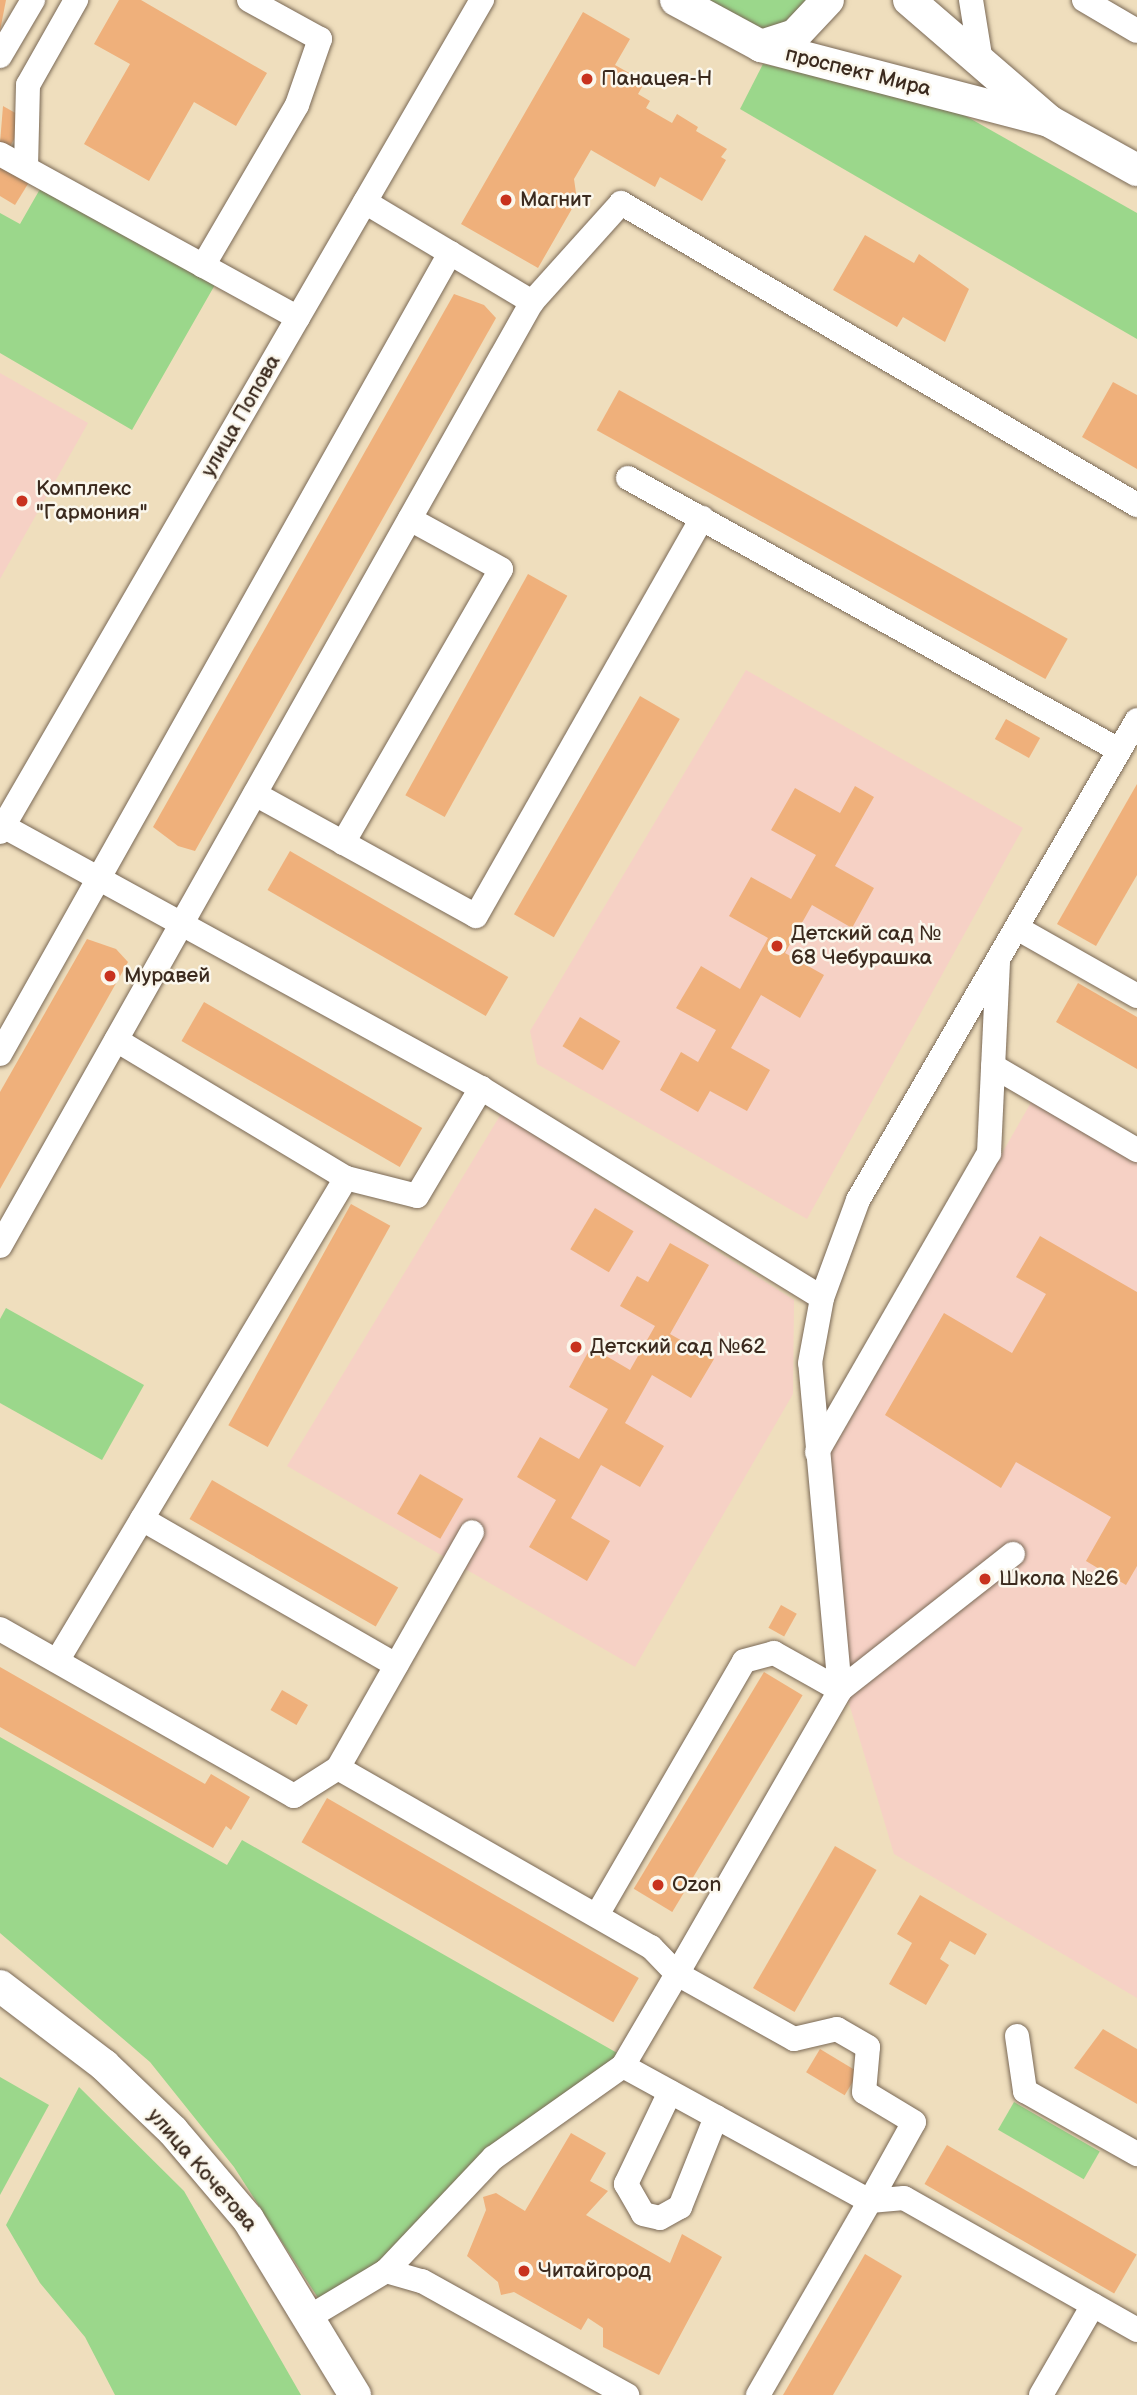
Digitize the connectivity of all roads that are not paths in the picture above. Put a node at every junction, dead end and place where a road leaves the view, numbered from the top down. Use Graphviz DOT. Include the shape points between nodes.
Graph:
graph roads {
  1 [pos="33,0"];
  2 [pos="76,0"];
  3 [pos="250,0"];
  4 [pos="482,0"];
  5 [pos="676,0"];
  6 [pos="828,0"];
  7 [pos="909,0"];
  8 [pos="971,0"];
  9 [pos="1084,0"];
  10 [pos="1137,30"];
  11 [pos="761,46"];
  12 [pos="0,57"];
  13 [pos="981,62"];
  14 [pos="1049,121"];
  15 [pos="0,153"];
  16 [pos="1132,162"];
  17 [pos="26,167"];
  18 [pos="365,202"];
  19 [pos="450,253"];
  20 [pos="204,266"];
  21 [pos="532,302"];
  22 [pos="298,318"];
  23 [pos="628,478"];
  24 [pos="1137,505"];
  25 [pos="702,518"];
  26 [pos="410,519"];
  27 [pos="1137,720"];
  28 [pos="1119,750"];
  29 [pos="255,794"];
  30 [pos="2,829"];
  31 [pos="344,843"];
  32 [pos="99,878"];
  33 [pos="180,927"];
  34 [pos="1017,928"];
  35 [pos="998,960"];
  36 [pos="1137,996"];
  37 [pos="116,1041"];
  38 [pos="0,1054"];
  39 [pos="993,1066"];
  40 [pos="481,1088"];
  41 [pos="1137,1150"];
  42 [pos="346,1178"];
  43 [pos="0,1246"];
  44 [pos="822,1298"];
  45 [pos="817,1452"];
  46 [pos="142,1519"];
  47 [pos="472,1532"];
  48 [pos="1013,1554"];
  49 [pos="0,1629"];
  50 [pos="57,1661"];
  51 [pos="396,1665"];
  52 [pos="840,1690"];
  53 [pos="338,1768"];
  54 [pos="597,1915"];
  55 [pos="677,1974"];
  56 [pos="0,1986"];
  57 [pos="1017,2036"];
  58 [pos="623,2066"];
  59 [pos="670,2092"];
  60 [pos="716,2117"];
  61 [pos="1137,2154"];
  62 [pos="870,2201"];
  63 [pos="386,2272"];
  64 [pos="1093,2305"];
  65 [pos="312,2316"];
  66 [pos="1137,2330"];
  67 [pos="355,2395"];
  68 [pos="627,2395"];
  69 [pos="758,2395"];
  70 [pos="1041,2395"];
  1 -- 12 [label="street"];
  2 -- 17 [label="street" via="28,85"];
  3 -- 20 [label="street" via="320,39 297,105"];
  4 -- 18 [label="street, улица Попова"];
  5 -- 11 [label="main road, проспект Мира"];
  6 -- 11 [label="main road" via="795,35"];
  7 -- 13 [label="main road, проспект Мира"];
  8 -- 13 [label="street"];
  9 -- 10 [label="street"];
  11 -- 14 [label="main road, проспект Мира"];
  13 -- 14 [label="main road, проспект Мира"];
  14 -- 16 [label="main road, проспект Мира"];
  15 -- 17 [label="street"];
  17 -- 20 [label="street"];
  18 -- 19 [label="street"];
  18 -- 22 [label="street, улица Попова"];
  19 -- 21 [label="street"];
  19 -- 32 [label="street"];
  20 -- 22 [label="street"];
  21 -- 24 [label="street" via="621,203"];
  21 -- 26 [label="street"];
  22 -- 30 [label="street, улица Попова"];
  23 -- 25 [label="street"];
  25 -- 28 [label="street"];
  25 -- 31 [label="street" via="477,916"];
  26 -- 29 [label="street"];
  26 -- 31 [label="street" via="501,569"];
  27 -- 28 [label="street"];
  28 -- 34 [label="street"];
  29 -- 31 [label="street"];
  29 -- 33 [label="street"];
  30 -- 32 [label="street"];
  32 -- 33 [label="street"];
  32 -- 38 [label="street"];
  33 -- 37 [label="street"];
  33 -- 40 [label="street"];
  34 -- 35 [label="street"];
  34 -- 36 [label="street"];
  35 -- 39 [label="street"];
  35 -- 44 [label="street" via="858,1200"];
  37 -- 42 [label="street"];
  37 -- 43 [label="street"];
  39 -- 41 [label="street"];
  39 -- 45 [label="street" via="989,1153"];
  40 -- 42 [label="street" via="417,1196"];
  40 -- 44 [label="street"];
  42 -- 46 [label="street"];
  44 -- 45 [label="street" via="810,1363"];
  45 -- 52 [label="street"];
  46 -- 50 [label="street"];
  46 -- 51 [label="street"];
  47 -- 51 [label="street"];
  48 -- 52 [label="street"];
  49 -- 50 [label="street"];
  50 -- 53 [label="street" via="294,1796"];
  51 -- 53 [label="street"];
  52 -- 54 [label="street" via="774,1653 744,1661"];
  52 -- 55 [label="street"];
  53 -- 54 [label="street"];
  54 -- 55 [label="street" via="651,1947"];
  55 -- 58 [label="street"];
  55 -- 62 [label="street" via="794,2039 837,2029 868,2047 864,2092 914,2122"];
  56 -- 65 [label="main road, улица Кочетова" via="104,2065 173,2131 248,2219"];
  57 -- 61 [label="street" via="1025,2091"];
  58 -- 59 [label="street"];
  58 -- 63 [label="street" via="493,2158"];
  59 -- 60 [label="street"];
  59 -- 60 [label="street" via="625,2184 643,2214 660,2218 680,2207"];
  60 -- 62 [label="street"];
  62 -- 64 [label="street" via="904,2199"];
  62 -- 69 [label="street"];
  63 -- 65 [label="street"];
  63 -- 68 [label="street" via="422,2280"];
  64 -- 66 [label="street"];
  64 -- 70 [label="street"];
  65 -- 67 [label="main road, улица Кочетова"];
}
